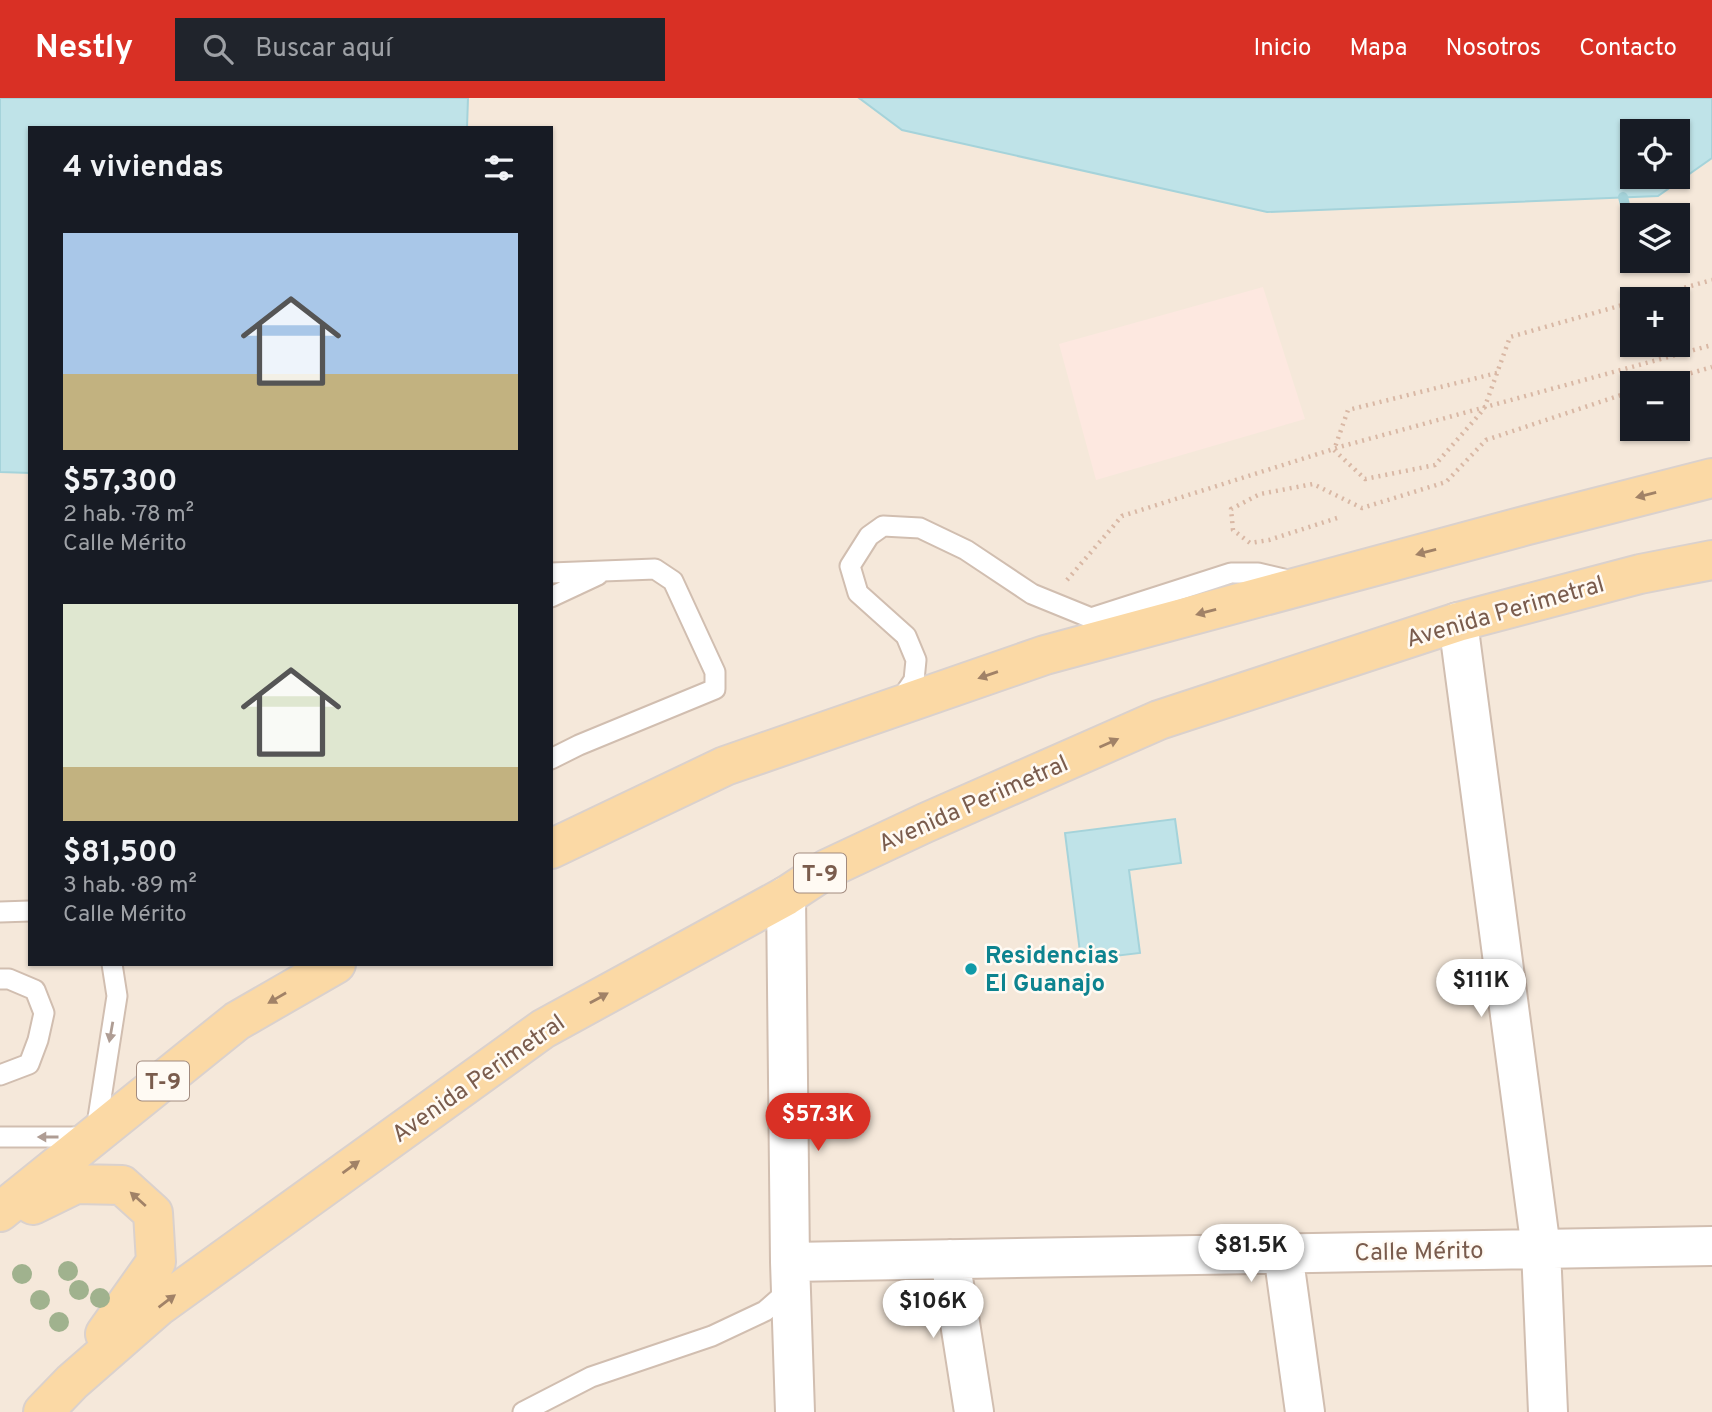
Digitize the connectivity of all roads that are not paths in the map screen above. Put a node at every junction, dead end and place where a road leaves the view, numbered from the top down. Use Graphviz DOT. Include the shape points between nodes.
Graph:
graph roads {
  1 [pos="1712,478"];
  2 [pos="1712,559"];
  3 [pos="606,571"];
  4 [pos="553,573"];
  5 [pos="1307,585"];
  6 [pos="553,596"];
  7 [pos="1458,622"];
  8 [pos="896,706"];
  9 [pos="553,758"];
  10 [pos="553,848"];
  11 [pos="786,896"];
  12 [pos="28,911"];
  13 [pos="0,912"];
  14 [pos="112,966"];
  15 [pos="333,966"];
  16 [pos="0,979"];
  17 [pos="0,1074"];
  18 [pos="0,1136"];
  19 [pos="95,1136"];
  20 [pos="0,1212"];
  21 [pos="0,1221"];
  22 [pos="1712,1246"];
  23 [pos="1541,1249"];
  24 [pos="1283,1253"];
  25 [pos="950,1259"];
  26 [pos="790,1275"];
  27 [pos="72,1382"];
  28 [pos="43,1412"];
  29 [pos="523,1412"];
  30 [pos="795,1412"];
  31 [pos="974,1412"];
  32 [pos="1305,1412"];
  33 [pos="1548,1412"];
  1 -- 5 [label="main road, one-way"];
  2 -- 7 [label="main road, Avenida Perimetral / T-9"];
  3 -- 4 [label="lane"];
  3 -- 6 [label="lane"];
  3 -- 9 [label="lane" via="655,569 673,581 715,673 715,689"];
  5 -- 8 [label="main road, one-way" via="1045,655"];
  5 -- 8 [label="lane" via="1258,573 1231,572 1091,618 1032,594 966,550 920,528 883,526 869,536 850,566 858,593 906,636 916,660 914,680"];
  11 -- 7 [label="main road, Avenida Perimetral / T-9, one-way" via="827,869 888,840 1159,720"];
  7 -- 23 [label="street"];
  8 -- 10 [label="main road" via="725,766"];
  11 -- 26 [label="street"];
  27 -- 11 [label="main road, Avenida Perimetral / T-9, one-way" via="159,1306 543,1029"];
  12 -- 13 [label="lane"];
  14 -- 19 [label="lane, one-way" via="117,996"];
  15 -- 19 [label="main road, T-9, one-way" via="237,1021"];
  16 -- 17 [label="lane" via="35,990 44,1013 29,1064"];
  19 -- 18 [label="lane, one-way"];
  19 -- 20 [label="main road, T-9"];
  27 -- 21 [label="main road, T-9, one-way" via="156,1262 153,1213 122,1185 76,1184"];
  22 -- 23 [label="street, Calle Mérito"];
  23 -- 24 [label="street, Calle Mérito"];
  23 -- 33 [label="street"];
  24 -- 25 [label="street, Calle Mérito"];
  24 -- 32 [label="street"];
  25 -- 26 [label="street, Calle Mérito"];
  25 -- 31 [label="street"];
  26 -- 29 [label="lane" via="765,1311 712,1336 591,1377"];
  26 -- 30 [label="street"];
  27 -- 28 [label="main road, Avenida Perimetral / T-9"];
}
